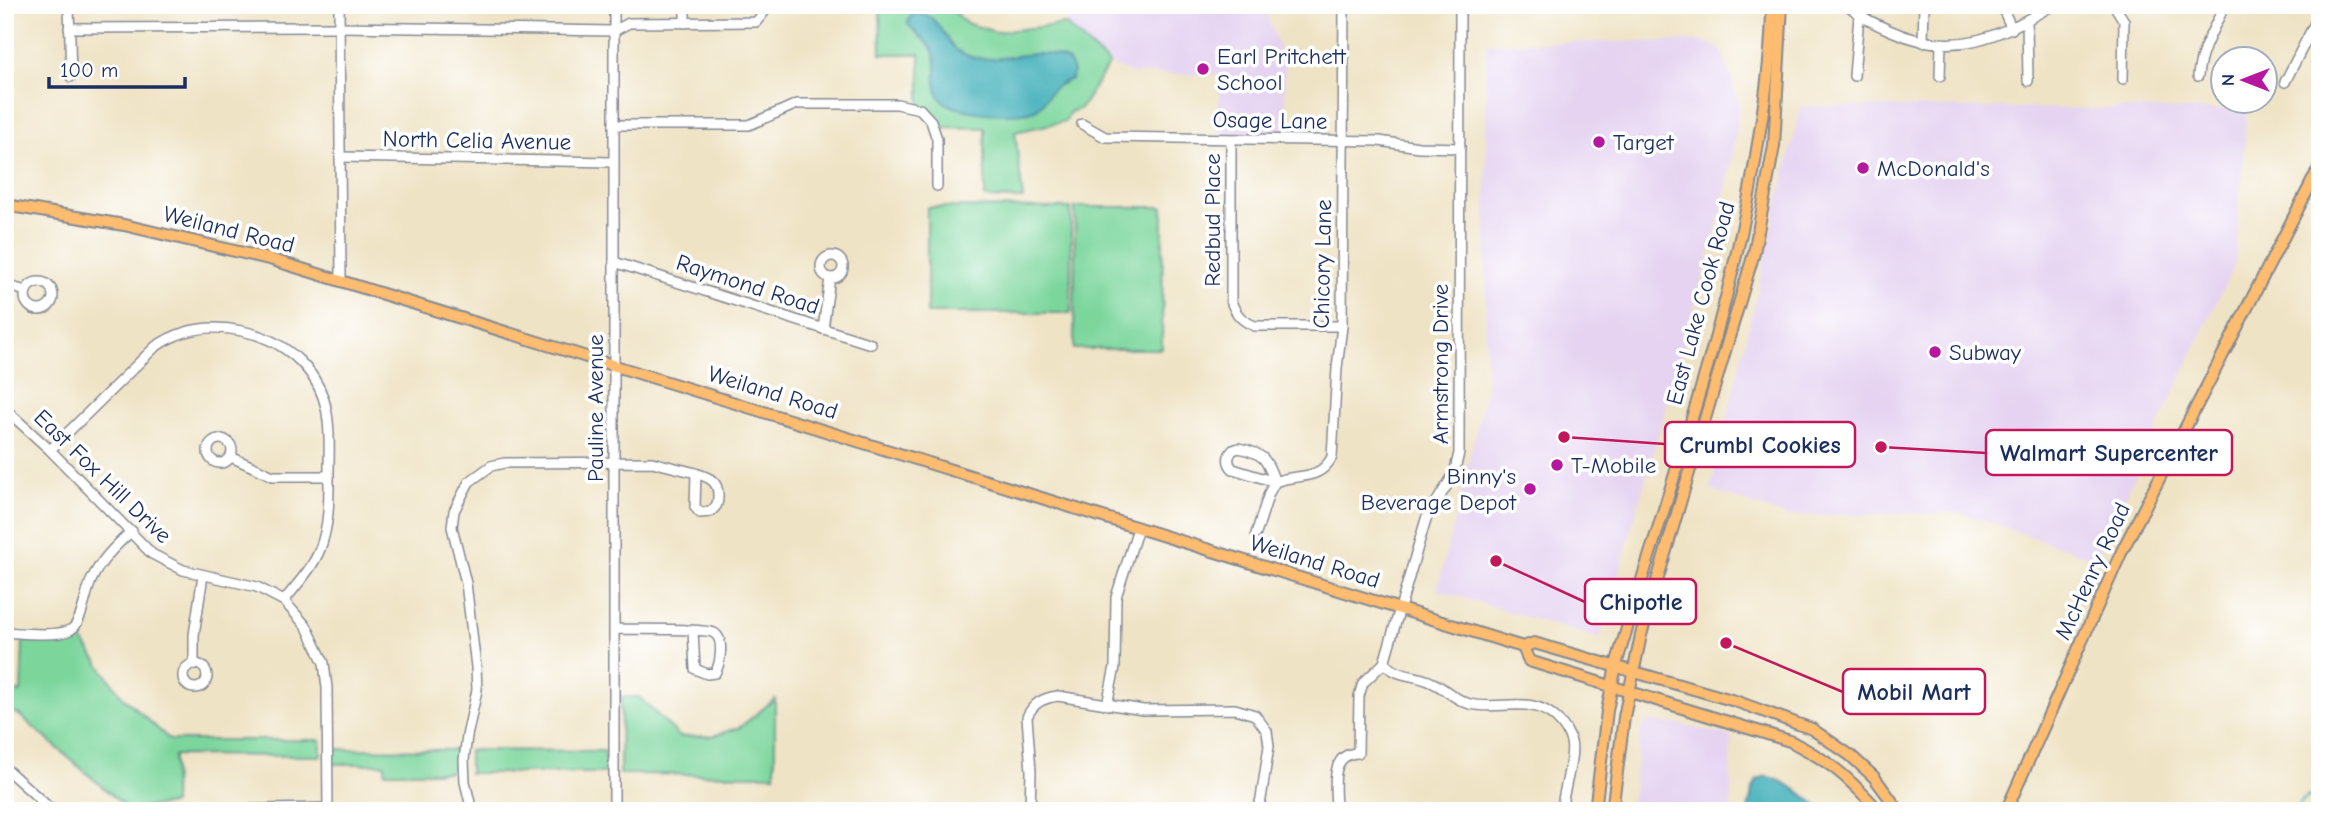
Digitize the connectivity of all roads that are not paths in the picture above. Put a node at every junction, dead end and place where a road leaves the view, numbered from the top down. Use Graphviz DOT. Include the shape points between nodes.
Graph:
graph roads {
  1 [pos="69,5"];
  2 [pos="339,5"];
  3 [pos="614,5"];
  4 [pos="685,5"];
  5 [pos="770,5"];
  6 [pos="1344,5"];
  7 [pos="1460,5"];
  8 [pos="1772,5"];
  9 [pos="1782,5"];
  10 [pos="1847,5"];
  11 [pos="1924,5"];
  12 [pos="2001,5"];
  13 [pos="2053,5"];
  14 [pos="2114,5"];
  15 [pos="2225,5"];
  16 [pos="2320,13"];
  17 [pos="1860,16"];
  18 [pos="2027,20"];
  19 [pos="685,23"];
  20 [pos="339,27"];
  21 [pos="69,28"];
  22 [pos="2012,29"];
  23 [pos="614,31"];
  24 [pos="1923,42"];
  25 [pos="1941,44"];
  26 [pos="1854,76"];
  27 [pos="1940,76"];
  28 [pos="2198,76"];
  29 [pos="71,77"];
  30 [pos="2123,79"];
  31 [pos="2028,81"];
  32 [pos="2285,82"];
  33 [pos="1082,124"];
  34 [pos="614,125"];
  35 [pos="1231,140"];
  36 [pos="1343,141"];
  37 [pos="1460,148"];
  38 [pos="340,157"];
  39 [pos="614,162"];
  40 [pos="2320,166"];
  41 [pos="937,186"];
  42 [pos="5,205"];
  43 [pos="614,262"];
  44 [pos="830,278"];
  45 [pos="341,281"];
  46 [pos="5,285"];
  47 [pos="26,291"];
  48 [pos="1342,327"];
  49 [pos="823,328"];
  50 [pos="870,344"];
  51 [pos="614,366"];
  52 [pos="5,409"];
  53 [pos="50,450"];
  54 [pos="231,457"];
  55 [pos="615,463"];
  56 [pos="696,473"];
  57 [pos="329,476"];
  58 [pos="1275,482"];
  59 [pos="1138,528"];
  60 [pos="132,531"];
  61 [pos="1256,534"];
  62 [pos="202,576"];
  63 [pos="284,601"];
  64 [pos="1398,609"];
  65 [pos="615,629"];
  66 [pos="693,631"];
  67 [pos="5,632"];
  68 [pos="1522,647"];
  69 [pos="1384,663"];
  70 [pos="194,664"];
  71 [pos="1616,666"];
  72 [pos="1633,671"];
  73 [pos="1611,685"];
  74 [pos="1629,691"];
  75 [pos="1107,705"];
  76 [pos="5,768"];
  77 [pos="219,810"];
  78 [pos="328,810"];
  79 [pos="1032,810"];
  80 [pos="53,811"];
  81 [pos="147,811"];
  82 [pos="472,811"];
  83 [pos="614,811"];
  84 [pos="1257,811"];
  85 [pos="1336,811"];
  86 [pos="1561,811"];
  87 [pos="1595,811"];
  88 [pos="1612,811"];
  89 [pos="1879,811"];
  90 [pos="1899,811"];
  91 [pos="2006,811"];
  1 -- 21 [label="street"];
  2 -- 20 [label="street"];
  3 -- 23 [label="street, Pauline Avenue"];
  4 -- 19 [label="street"];
  5 -- 19 [label="street" via="755,22"];
  6 -- 36 [label="street, Chicory Lane"];
  7 -- 37 [label="street, Armstrong Drive"];
  8 -- 71 [label="main road, East Lake Cook Road" via="1766,95 1739,250"];
  9 -- 72 [label="main road, East Lake Cook Road" via="1774,146 1754,253"];
  10 -- 17 [label="street"];
  11 -- 24 [label="street"];
  12 -- 22 [label="street"];
  13 -- 18 [label="street"];
  14 -- 30 [label="street" via="2124,21"];
  15 -- 28 [label="street" via="2205,46"];
  16 -- 32 [label="street"];
  17 -- 24 [label="street"];
  17 -- 26 [label="street"];
  18 -- 22 [label="street"];
  18 -- 31 [label="street"];
  19 -- 23 [label="street" via="629,23"];
  20 -- 21 [label="street"];
  20 -- 23 [label="street"];
  20 -- 38 [label="street"];
  21 -- 29 [label="street"];
  22 -- 25 [label="street" via="1973,42"];
  23 -- 34 [label="street, Pauline Avenue"];
  24 -- 25 [label="street"];
  25 -- 27 [label="street"];
  33 -- 35 [label="street, Osage Lane" via="1105,137"];
  34 -- 39 [label="street, Pauline Avenue"];
  34 -- 41 [label="street" via="749,125 797,104 920,108 937,139"];
  35 -- 36 [label="street, Osage Lane"];
  35 -- 48 [label="street, Redbud Place" via="1231,301 1235,312 1255,326"];
  36 -- 37 [label="street, Osage Lane"];
  36 -- 48 [label="street, Chicory Lane"];
  37 -- 64 [label="street, Armstrong Drive" via="1459,453 1454,474 1426,519"];
  38 -- 39 [label="street, North Celia Avenue"];
  38 -- 45 [label="street"];
  39 -- 43 [label="street, Pauline Avenue"];
  40 -- 91 [label="main road, McHenry Road" via="2122,551"];
  42 -- 45 [label="main road, Weiland Road" via="124,225"];
  43 -- 49 [label="street, Raymond Road"];
  43 -- 51 [label="street, Pauline Avenue"];
  44 -- 49 [label="street"];
  45 -- 51 [label="main road, Weiland Road"];
  46 -- 47 [label="street"];
  48 -- 58 [label="street, Chicory Lane" via="1332,457 1328,466 1312,476"];
  49 -- 50 [label="street, Raymond Road"];
  51 -- 55 [label="street, Pauline Avenue"];
  51 -- 59 [label="main road, Weiland Road"];
  52 -- 53 [label="street, East Fox Hill Drive"];
  53 -- 57 [label="street" via="171,336 190,329 234,329 281,345 295,355 316,383 328,419"];
  53 -- 60 [label="street, East Fox Hill Drive"];
  54 -- 57 [label="street" via="273,476"];
  55 -- 56 [label="street" via="652,462"];
  55 -- 65 [label="street, Pauline Avenue"];
  55 -- 82 [label="street" via="491,466 468,482 457,503 452,527 466,583 477,667 464,760"];
  57 -- 63 [label="street" via="329,512 320,551"];
  58 -- 58 [label="street, Chicory Lane" via="1262,455 1241,448 1230,453 1233,469"];
  58 -- 61 [label="street"];
  59 -- 64 [label="main road, Weiland Road"];
  59 -- 75 [label="street" via="1116,597 1115,667"];
  60 -- 62 [label="street, East Fox Hill Drive" via="152,554"];
  60 -- 67 [label="street" via="100,565 78,623 71,630"];
  62 -- 63 [label="street, East Fox Hill Drive" via="257,587"];
  62 -- 70 [label="street"];
  63 -- 78 [label="street, East Fox Hill Drive" via="307,627 324,663"];
  64 -- 68 [label="main road, Weiland Road"];
  64 -- 69 [label="street, Armstrong Drive"];
  65 -- 66 [label="street"];
  65 -- 83 [label="street, Pauline Avenue"];
  66 -- 66 [label="street" via="695,668 715,673 717,635"];
  68 -- 71 [label="main road, Weiland Road" via="1534,643"];
  68 -- 73 [label="main road, Weiland Road" via="1529,661"];
  69 -- 85 [label="street, Armstrong Drive" via="1363,683 1358,752 1342,758 1336,768"];
  69 -- 86 [label="street" via="1394,673 1434,683 1469,704 1528,704 1551,714 1571,741"];
  71 -- 72 [label="main road, Weiland Road"];
  71 -- 73 [label="main road, East Lake Cook Road"];
  72 -- 74 [label="main road, East Lake Cook Road"];
  72 -- 90 [label="main road, Weiland Road" via="1812,729 1874,777"];
  73 -- 74 [label="main road, Weiland Road"];
  73 -- 87 [label="main road, East Lake Cook Road"];
  74 -- 88 [label="main road, East Lake Cook Road"];
  74 -- 89 [label="main road, Weiland Road" via="1790,741 1840,771"];
  75 -- 79 [label="street" via="1058,696 1030,709 1026,730"];
  75 -- 84 [label="street" via="1143,710 1235,709 1255,715 1268,731 1269,746"];
  76 -- 80 [label="street"];
  77 -- 78 [label="street"];
  77 -- 81 [label="street"];
}
